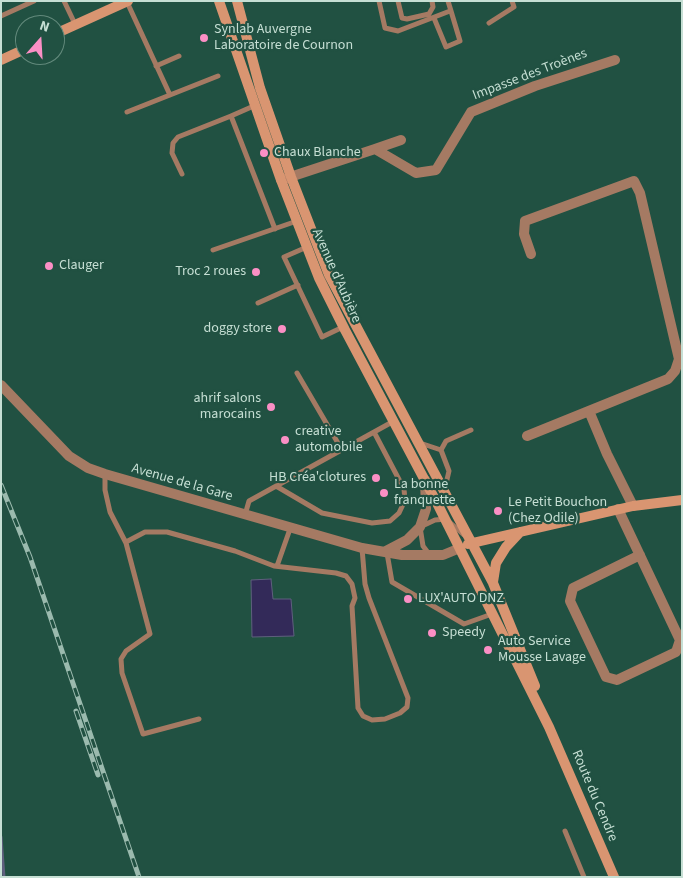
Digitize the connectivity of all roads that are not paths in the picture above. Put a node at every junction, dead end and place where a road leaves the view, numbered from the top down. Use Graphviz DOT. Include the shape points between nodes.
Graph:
graph roads {
  1 [pos="34,1"];
  2 [pos="64,1"];
  3 [pos="127,1"];
  4 [pos="219,1"];
  5 [pos="237,1"];
  6 [pos="379,1"];
  7 [pos="398,1"];
  8 [pos="432,1"];
  9 [pos="448,1"];
  10 [pos="512,1"];
  11 [pos="450,12"];
  12 [pos="1,16"];
  13 [pos="434,18"];
  14 [pos="489,23"];
  15 [pos="75,24"];
  16 [pos="65,29"];
  17 [pos="15,54"];
  18 [pos="179,56"];
  19 [pos="1,60"];
  20 [pos="615,60"];
  21 [pos="156,66"];
  22 [pos="218,76"];
  23 [pos="170,95"];
  24 [pos="260,103"];
  25 [pos="127,112"];
  26 [pos="231,116"];
  27 [pos="401,140"];
  28 [pos="375,149"];
  29 [pos="182,174"];
  30 [pos="286,179"];
  31 [pos="302,219"];
  32 [pos="275,229"];
  33 [pos="307,247"];
  34 [pos="213,250"];
  35 [pos="531,254"];
  36 [pos="298,285"];
  37 [pos="258,303"];
  38 [pos="343,327"];
  39 [pos="297,373"];
  40 [pos="1,385"];
  41 [pos="589,411"];
  42 [pos="394,420"];
  43 [pos="471,430"];
  44 [pos="374,432"];
  45 [pos="527,436"];
  46 [pos="420,443"];
  47 [pos="342,450"];
  48 [pos="441,450"];
  49 [pos="106,474"];
  50 [pos="425,480"];
  51 [pos="276,486"];
  52 [pos="445,489"];
  53 [pos="682,500"];
  54 [pos="633,506"];
  55 [pos="618,509"];
  56 [pos="245,516"];
  57 [pos="446,519"];
  58 [pos="420,527"];
  59 [pos="290,529"];
  60 [pos="520,532"];
  61 [pos="126,542"];
  62 [pos="472,542"];
  63 [pos="362,548"];
  64 [pos="460,548"];
  65 [pos="386,551"];
  66 [pos="429,555"];
  67 [pos="640,555"];
  68 [pos="277,566"];
  69 [pos="494,582"];
  70 [pos="493,614"];
  71 [pos="199,719"];
  72 [pos="549,727"];
  73 [pos="565,831"];
  74 [pos="584,877"];
  75 [pos="614,877"];
  1 -- 12 [label="lane"];
  2 -- 15 [label="lane"];
  3 -- 15 [label="main road"];
  3 -- 21 [label="lane"];
  4 -- 24 [label="main road, Avenue d'Aubière"];
  5 -- 24 [label="main road, Avenue d'Aubière"];
  6 -- 13 [label="lane" via="385,28 398,31"];
  7 -- 8 [label="lane" via="402,18 408,20 429,14"];
  9 -- 11 [label="lane"];
  10 -- 14 [label="lane" via="514,7"];
  11 -- 13 [label="lane"];
  11 -- 13 [label="lane" via="460,41 446,46"];
  15 -- 16 [label="main road"];
  17 -- 19 [label="main road"];
  18 -- 21 [label="lane"];
  20 -- 28 [label="street, Impasse des Troènes" via="535,86 471,112 436,170 416,173"];
  21 -- 23 [label="lane"];
  22 -- 23 [label="lane"];
  23 -- 25 [label="lane"];
  24 -- 26 [label="lane"];
  24 -- 30 [label="main road, Avenue d'Aubière"];
  26 -- 29 [label="lane" via="178,137 173,143 172,153"];
  26 -- 32 [label="lane"];
  27 -- 28 [label="street"];
  28 -- 30 [label="street"];
  30 -- 31 [label="main road, Avenue d'Aubière"];
  31 -- 32 [label="lane"];
  31 -- 33 [label="main road, Avenue d'Aubière"];
  31 -- 46 [label="main road, Avenue d'Aubière"];
  32 -- 34 [label="lane"];
  33 -- 36 [label="lane" via="284,257"];
  33 -- 38 [label="main road, Avenue d'Aubière"];
  35 -- 41 [label="street" via="524,234 525,221 634,181 640,193 679,359 668,379"];
  36 -- 37 [label="lane"];
  36 -- 38 [label="lane" via="322,337"];
  38 -- 42 [label="main road, Avenue d'Aubière"];
  39 -- 47 [label="lane"];
  40 -- 49 [label="street, Avenue de la Gare" via="68,456"];
  41 -- 45 [label="street"];
  41 -- 54 [label="street"];
  42 -- 44 [label="lane"];
  42 -- 50 [label="main road, Avenue d'Aubière"];
  43 -- 48 [label="lane" via="446,441"];
  44 -- 47 [label="lane"];
  44 -- 51 [label="lane" via="404,489 405,500 399,513 390,521 372,524 322,514"];
  46 -- 48 [label="lane"];
  46 -- 52 [label="main road, Avenue d'Aubière"];
  47 -- 51 [label="lane"];
  48 -- 52 [label="lane" via="450,471"];
  49 -- 56 [label="street, Avenue de la Gare"];
  49 -- 61 [label="lane" via="104,490 110,512"];
  50 -- 57 [label="main road, Avenue d'Aubière"];
  50 -- 58 [label="street" via="426,508"];
  51 -- 56 [label="lane" via="249,501"];
  52 -- 62 [label="main road, Avenue d'Aubière"];
  53 -- 54 [label="main road"];
  54 -- 55 [label="main road"];
  55 -- 60 [label="main road"];
  55 -- 67 [label="street"];
  56 -- 59 [label="street, Avenue de la Gare"];
  57 -- 58 [label="lane"];
  57 -- 62 [label="lane"];
  57 -- 64 [label="main road, Avenue d'Aubière"];
  58 -- 65 [label="street" via="407,540"];
  58 -- 66 [label="lane" via="423,546"];
  59 -- 63 [label="street, Avenue de la Gare"];
  59 -- 68 [label="lane"];
  60 -- 62 [label="main road"];
  60 -- 69 [label="main road" via="496,563"];
  61 -- 68 [label="lane" via="145,532 167,532"];
  61 -- 71 [label="lane" via="150,634 126,651 121,659 122,673 144,734"];
  62 -- 64 [label="main road"];
  62 -- 69 [label="main road, Route du Cendre"];
  63 -- 65 [label="street, Avenue de la Gare"];
  63 -- 68 [label="lane" via="368,598 408,698 407,707 385,719 372,720 363,716 358,708 352,584 346,576 336,573"];
  64 -- 66 [label="street, Avenue de la Gare" via="443,555"];
  64 -- 70 [label="main road, Route du Cendre"];
  65 -- 66 [label="street, Avenue de la Gare" via="402,555"];
  65 -- 70 [label="lane" via="392,582 464,624"];
  67 -- 67 [label="street" via="680,640 680,647 676,652 617,680 606,677 570,601 573,588"];
  69 -- 72 [label="main road, Route du Cendre"];
  70 -- 72 [label="main road, Route du Cendre"];
  72 -- 75 [label="main road, Route du Cendre"];
  73 -- 74 [label="lane"];
}
